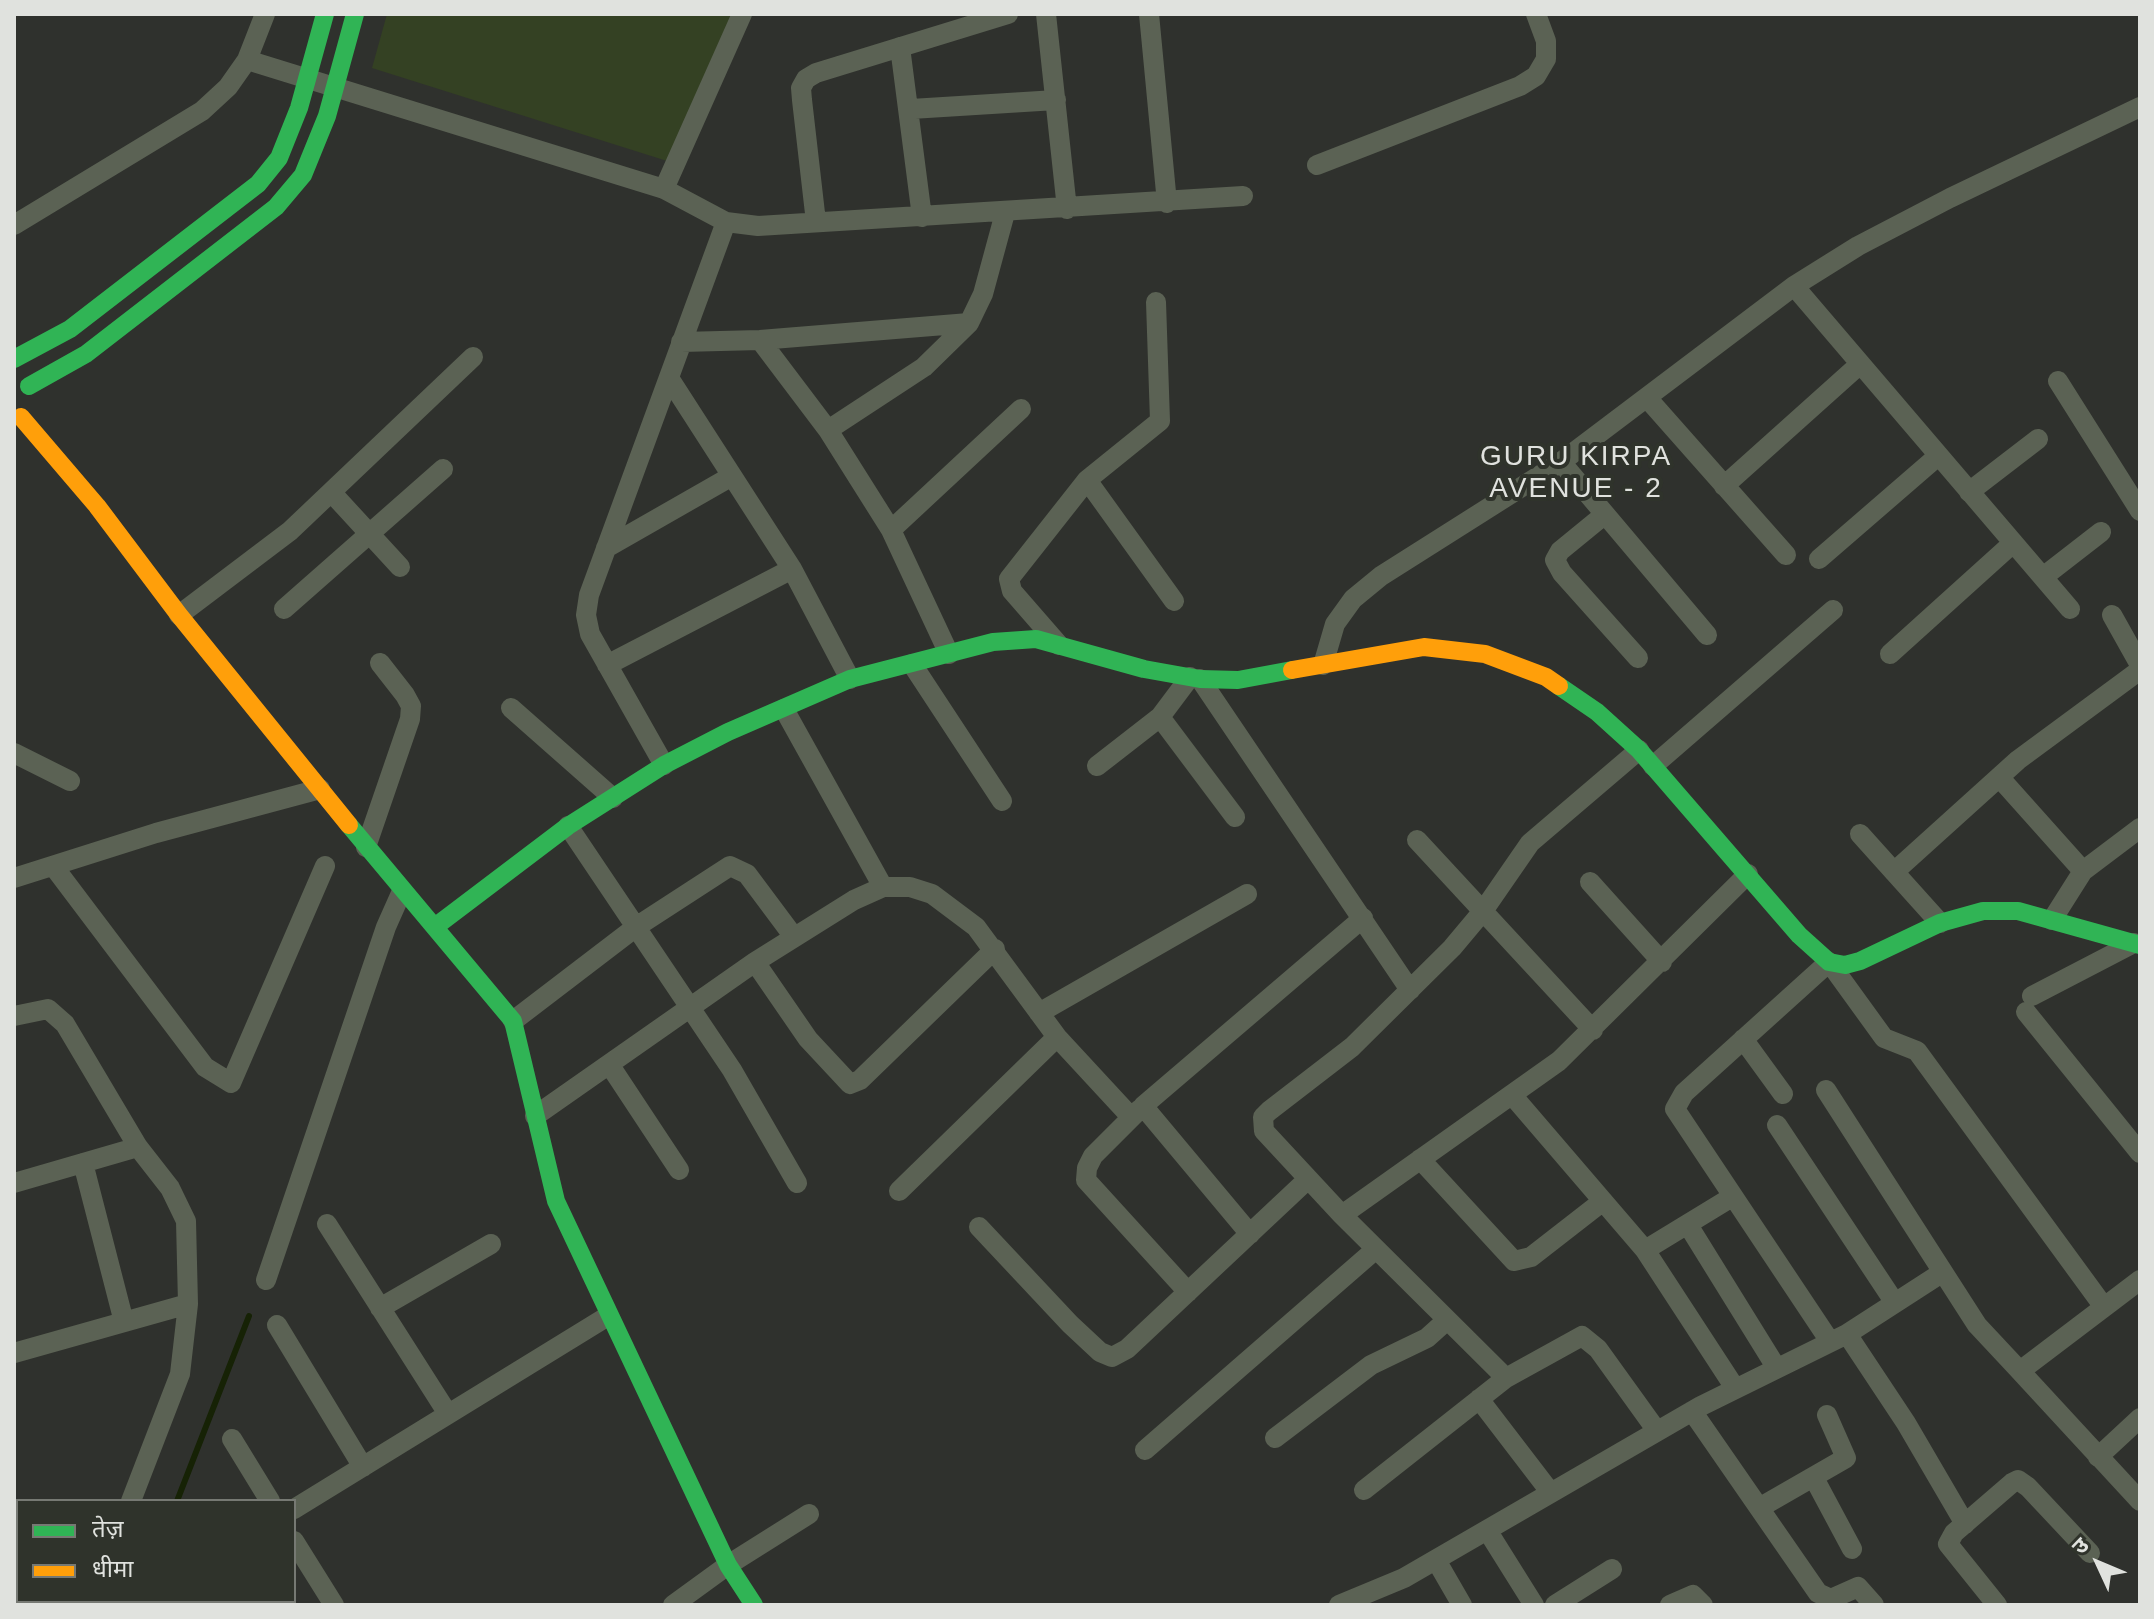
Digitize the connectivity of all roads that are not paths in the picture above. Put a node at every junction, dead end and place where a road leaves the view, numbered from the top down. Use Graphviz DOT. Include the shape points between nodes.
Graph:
graph roads {
  1 [pos="265,14"];
  2 [pos="325,14"];
  3 [pos="355,14"];
  4 [pos="742,14"];
  5 [pos="1008,14"];
  6 [pos="1046,14"];
  7 [pos="1149,14"];
  8 [pos="1536,14"];
  9 [pos="900,47"];
  10 [pos="247,60"];
  11 [pos="307,79"];
  12 [pos="335,86"];
  13 [pos="1056,100"];
  14 [pos="2140,107"];
  15 [pos="911,109"];
  16 [pos="1317,165"];
  17 [pos="664,189"];
  18 [pos="1243,196"];
  19 [pos="1167,203"];
  20 [pos="1067,209"];
  21 [pos="1005,213"];
  22 [pos="922,217"];
  23 [pos="726,222"];
  24 [pos="816,222"];
  25 [pos="14,225"];
  26 [pos="1794,286"];
  27 [pos="1156,302"];
  28 [pos="969,323"];
  29 [pos="760,340"];
  30 [pos="681,342"];
  31 [pos="473,357"];
  32 [pos="14,359"];
  33 [pos="1859,365"];
  34 [pos="14,366"];
  35 [pos="669,378"];
  36 [pos="2058,381"];
  37 [pos="29,386"];
  38 [pos="1648,399"];
  39 [pos="1021,409"];
  40 [pos="18,420"];
  41 [pos="828,430"];
  42 [pos="2038,439"];
  43 [pos="1938,456"];
  44 [pos="1561,462"];
  45 [pos="443,469"];
  46 [pos="732,476"];
  47 [pos="1087,480"];
  48 [pos="1724,486"];
  49 [pos="1969,492"];
  50 [pos="332,493"];
  51 [pos="2139,506"];
  52 [pos="1604,515"];
  53 [pos="891,530"];
  54 [pos="2101,532"];
  55 [pos="370,534"];
  56 [pos="2013,543"];
  57 [pos="606,548"];
  58 [pos="1786,555"];
  59 [pos="1819,559"];
  60 [pos="400,567"];
  61 [pos="792,569"];
  62 [pos="2043,577"];
  63 [pos="1174,601"];
  64 [pos="284,609"];
  65 [pos="2070,609"];
  66 [pos="1833,610"];
  67 [pos="179,615"];
  68 [pos="2112,615"];
  69 [pos="1707,635"];
  70 [pos="1059,645"];
  71 [pos="949,654"];
  72 [pos="1890,654"];
  73 [pos="1638,658"];
  74 [pos="380,663"];
  75 [pos="912,664"];
  76 [pos="607,665"];
  77 [pos="1323,665"];
  78 [pos="2140,667"];
  79 [pos="1195,678"];
  80 [pos="850,679"];
  81 [pos="511,708"];
  82 [pos="784,709"];
  83 [pos="1160,717"];
  84 [pos="1639,750"];
  85 [pos="14,753"];
  86 [pos="664,765"];
  87 [pos="1097,766"];
  88 [pos="1653,766"];
  89 [pos="1999,777"];
  90 [pos="70,781"];
  91 [pos="320,789"];
  92 [pos="613,798"];
  93 [pos="1002,801"];
  94 [pos="1235,817"];
  95 [pos="568,826"];
  96 [pos="2140,828"];
  97 [pos="1860,834"];
  98 [pos="1417,840"];
  99 [pos="366,847"];
  100 [pos="325,866"];
  101 [pos="54,867"];
  102 [pos="2083,871"];
  103 [pos="1894,872"];
  104 [pos="1748,874"];
  105 [pos="14,878"];
  106 [pos="1590,882"];
  107 [pos="883,887"];
  108 [pos="402,891"];
  109 [pos="1247,894"];
  110 [pos="1483,911"];
  111 [pos="1363,918"];
  112 [pos="2052,920"];
  113 [pos="1940,923"];
  114 [pos="436,926"];
  115 [pos="636,927"];
  116 [pos="794,937"];
  117 [pos="2137,944"];
  118 [pos="995,949"];
  119 [pos="755,962"];
  120 [pos="1662,962"];
  121 [pos="1829,962"];
  122 [pos="1410,990"];
  123 [pos="690,1007"];
  124 [pos="1039,1013"];
  125 [pos="14,1016"];
  126 [pos="513,1021"];
  127 [pos="1593,1030"];
  128 [pos="1057,1037"];
  129 [pos="1743,1039"];
  130 [pos="609,1064"];
  131 [pos="1826,1090"];
  132 [pos="1783,1094"];
  133 [pos="1512,1095"];
  134 [pos="1137,1112"];
  135 [pos="535,1116"];
  136 [pos="1777,1125"];
  137 [pos="138,1147"];
  138 [pos="2140,1153"];
  139 [pos="1420,1159"];
  140 [pos="83,1163"];
  141 [pos="679,1170"];
  142 [pos="1307,1180"];
  143 [pos="14,1183"];
  144 [pos="797,1183"];
  145 [pos="899,1191"];
  146 [pos="1732,1197"];
  147 [pos="1603,1201"];
  148 [pos="1342,1215"];
  149 [pos="327,1224"];
  150 [pos="1688,1225"];
  151 [pos="979,1227"];
  152 [pos="1250,1234"];
  153 [pos="491,1244"];
  154 [pos="1376,1249"];
  155 [pos="1645,1250"];
  156 [pos="1943,1272"];
  157 [pos="266,1280"];
  158 [pos="2140,1280"];
  159 [pos="1188,1292"];
  160 [pos="1895,1303"];
  161 [pos="188,1304"];
  162 [pos="2104,1307"];
  163 [pos="380,1308"];
  164 [pos="608,1316"];
  165 [pos="1447,1320"];
  166 [pos="124,1322"];
  167 [pos="277,1325"];
  168 [pos="1838,1337"];
  169 [pos="14,1353"];
  170 [pos="1776,1367"];
  171 [pos="2020,1371"];
  172 [pos="1506,1378"];
  173 [pos="1735,1388"];
  174 [pos="1479,1399"];
  175 [pos="1692,1411"];
  176 [pos="448,1414"];
  177 [pos="1827,1415"];
  178 [pos="2140,1418"];
  179 [pos="1657,1431"];
  180 [pos="1275,1438"];
  181 [pos="232,1439"];
  182 [pos="1145,1450"];
  183 [pos="2098,1457"];
  184 [pos="363,1467"];
  185 [pos="1814,1478"];
  186 [pos="1364,1490"];
  187 [pos="1551,1493"];
  188 [pos="132,1499"];
  189 [pos="269,1499"];
  190 [pos="2140,1501"];
  191 [pos="296,1508"];
  192 [pos="1759,1508"];
  193 [pos="809,1514"];
  194 [pos="1965,1524"];
  195 [pos="1487,1530"];
  196 [pos="296,1544"];
  197 [pos="1852,1549"];
  198 [pos="2090,1553"];
  199 [pos="1436,1560"];
  200 [pos="728,1565"];
  201 [pos="1612,1569"];
  202 [pos="1366,1600"];
  203 [pos="334,1605"];
  204 [pos="673,1605"];
  205 [pos="754,1605"];
  206 [pos="1339,1605"];
  207 [pos="1462,1605"];
  208 [pos="1534,1605"];
  209 [pos="1555,1605"];
  210 [pos="1670,1605"];
  211 [pos="1703,1605"];
  212 [pos="1874,1605"];
  213 [pos="1997,1605"];
  1 -- 10 [label="street"];
  2 -- 11 [label="street"];
  3 -- 12 [label="street"];
  4 -- 17 [label="street"];
  5 -- 9 [label="street"];
  6 -- 13 [label="street"];
  7 -- 19 [label="street"];
  8 -- 16 [label="street" via="1546,41 1546,59 1536,76"];
  9 -- 15 [label="street"];
  9 -- 24 [label="street" via="816,73 801,88"];
  10 -- 11 [label="street"];
  10 -- 25 [label="street" via="202,111"];
  11 -- 12 [label="street"];
  11 -- 32 [label="street" via="279,158 258,184 70,329"];
  12 -- 17 [label="street"];
  12 -- 37 [label="street" via="303,175 276,207 86,354"];
  13 -- 15 [label="street"];
  13 -- 20 [label="street"];
  14 -- 26 [label="street" via="1910,219"];
  15 -- 22 [label="street"];
  17 -- 23 [label="street"];
  18 -- 19 [label="street"];
  19 -- 20 [label="street"];
  20 -- 21 [label="street"];
  21 -- 22 [label="street"];
  21 -- 28 [label="street" via="983,294"];
  22 -- 24 [label="street"];
  23 -- 24 [label="street"];
  23 -- 30 [label="street"];
  26 -- 33 [label="street"];
  26 -- 38 [label="street"];
  27 -- 47 [label="street" via="1160,421"];
  28 -- 29 [label="street"];
  28 -- 41 [label="street" via="924,367"];
  29 -- 30 [label="street"];
  29 -- 41 [label="street"];
  30 -- 35 [label="street"];
  31 -- 50 [label="street"];
  33 -- 43 [label="street"];
  33 -- 48 [label="street"];
  34 -- 37 [label="street"];
  35 -- 46 [label="street"];
  35 -- 57 [label="street"];
  36 -- 51 [label="street"];
  37 -- 40 [label="street" via="28,408"];
  38 -- 44 [label="street"];
  38 -- 48 [label="street"];
  39 -- 53 [label="street"];
  40 -- 67 [label="street" via="97,506"];
  41 -- 53 [label="street"];
  42 -- 49 [label="street"];
  43 -- 49 [label="street"];
  43 -- 59 [label="street"];
  44 -- 52 [label="street"];
  44 -- 77 [label="street" via="1362,591 1335,624"];
  45 -- 55 [label="street"];
  46 -- 57 [label="street"];
  46 -- 61 [label="street"];
  47 -- 63 [label="street"];
  47 -- 70 [label="street" via="1009,579 1012,591"];
  48 -- 58 [label="street"];
  49 -- 56 [label="street"];
  50 -- 55 [label="street"];
  50 -- 67 [label="street" via="253,562"];
  52 -- 69 [label="street"];
  52 -- 73 [label="street" via="1555,560"];
  53 -- 71 [label="street"];
  54 -- 62 [label="street"];
  55 -- 60 [label="street"];
  55 -- 64 [label="street"];
  56 -- 62 [label="street"];
  56 -- 72 [label="street"];
  57 -- 76 [label="street" via="586,615"];
  61 -- 76 [label="street"];
  61 -- 80 [label="street"];
  62 -- 65 [label="street"];
  66 -- 88 [label="street"];
  67 -- 91 [label="street"];
  68 -- 78 [label="street"];
  70 -- 71 [label="street" via="1036,639 993,642"];
  70 -- 79 [label="street"];
  71 -- 75 [label="street"];
  74 -- 99 [label="street" via="411,706"];
  75 -- 80 [label="street"];
  75 -- 93 [label="street"];
  76 -- 86 [label="street"];
  77 -- 79 [label="street" via="1238,680"];
  77 -- 84 [label="street" via="1424,647 1485,654 1546,677"];
  78 -- 89 [label="street"];
  79 -- 83 [label="street"];
  79 -- 111 [label="street"];
  80 -- 82 [label="street"];
  81 -- 92 [label="street"];
  82 -- 86 [label="street"];
  82 -- 107 [label="street"];
  83 -- 87 [label="street"];
  83 -- 94 [label="street"];
  84 -- 88 [label="street"];
  84 -- 110 [label="street" via="1530,843"];
  85 -- 90 [label="street"];
  86 -- 92 [label="street"];
  88 -- 104 [label="street"];
  89 -- 102 [label="street"];
  89 -- 103 [label="street"];
  91 -- 99 [label="street"];
  91 -- 101 [label="street"];
  92 -- 95 [label="street"];
  95 -- 114 [label="street"];
  95 -- 115 [label="street"];
  96 -- 102 [label="street"];
  97 -- 103 [label="street"];
  98 -- 110 [label="street"];
  99 -- 108 [label="street"];
  100 -- 101 [label="street" via="231,1083 205,1067"];
  101 -- 105 [label="street"];
  102 -- 112 [label="street"];
  103 -- 113 [label="street"];
  104 -- 120 [label="street"];
  104 -- 121 [label="street" via="1814,952"];
  106 -- 120 [label="street"];
  107 -- 116 [label="street"];
  107 -- 118 [label="street" via="932,894 976,927"];
  108 -- 114 [label="street"];
  108 -- 157 [label="street"];
  109 -- 124 [label="street"];
  110 -- 122 [label="street"];
  110 -- 127 [label="street"];
  111 -- 122 [label="street"];
  111 -- 134 [label="street"];
  112 -- 113 [label="street" via="2018,911 1983,911"];
  112 -- 117 [label="street"];
  113 -- 121 [label="street" via="1860,961"];
  114 -- 126 [label="street"];
  115 -- 116 [label="street" via="730,866 747,874"];
  115 -- 123 [label="street"];
  115 -- 126 [label="street"];
  116 -- 119 [label="street"];
  117 -- 138 [label="street" via="2029,1004"];
  118 -- 119 [label="street" via="850,1084 808,1039"];
  118 -- 124 [label="street"];
  119 -- 123 [label="street"];
  120 -- 127 [label="street"];
  121 -- 129 [label="street"];
  121 -- 162 [label="street" via="1884,1038 1917,1051"];
  122 -- 142 [label="street" via="1352,1047 1263,1117 1264,1131"];
  123 -- 130 [label="street"];
  123 -- 144 [label="street"];
  124 -- 128 [label="street"];
  125 -- 137 [label="street" via="48,1009 65,1024"];
  126 -- 135 [label="street"];
  127 -- 133 [label="street"];
  128 -- 134 [label="street"];
  128 -- 145 [label="street"];
  129 -- 132 [label="street"];
  129 -- 146 [label="street" via="1684,1093 1675,1109"];
  130 -- 135 [label="street"];
  130 -- 141 [label="street"];
  131 -- 156 [label="street"];
  133 -- 139 [label="street"];
  133 -- 147 [label="street"];
  134 -- 152 [label="street"];
  134 -- 159 [label="street" via="1093,1156 1086,1180"];
  135 -- 164 [label="street" via="556,1201"];
  136 -- 160 [label="street"];
  137 -- 140 [label="street"];
  137 -- 161 [label="street" via="170,1188 186,1221"];
  139 -- 147 [label="street" via="1514,1261 1531,1257"];
  139 -- 148 [label="street"];
  140 -- 143 [label="street"];
  140 -- 166 [label="street"];
  142 -- 148 [label="street"];
  142 -- 152 [label="street"];
  146 -- 150 [label="street"];
  146 -- 168 [label="street"];
  147 -- 155 [label="street"];
  148 -- 154 [label="street"];
  149 -- 163 [label="street"];
  150 -- 155 [label="street"];
  150 -- 170 [label="street"];
  151 -- 159 [label="street" via="1070,1324 1112,1357"];
  152 -- 159 [label="street"];
  153 -- 163 [label="street"];
  154 -- 165 [label="street"];
  154 -- 182 [label="street"];
  155 -- 173 [label="street"];
  156 -- 160 [label="street"];
  156 -- 171 [label="street" via="1977,1325"];
  158 -- 162 [label="street"];
  160 -- 168 [label="street"];
  161 -- 166 [label="street"];
  161 -- 188 [label="street" via="180,1374"];
  162 -- 171 [label="street"];
  163 -- 176 [label="street"];
  164 -- 176 [label="street"];
  164 -- 200 [label="street"];
  165 -- 172 [label="street"];
  165 -- 180 [label="street" via="1427,1338 1371,1365"];
  166 -- 169 [label="street"];
  167 -- 184 [label="street"];
  168 -- 170 [label="street"];
  168 -- 194 [label="street" via="1906,1423"];
  170 -- 173 [label="street"];
  171 -- 183 [label="street"];
  172 -- 174 [label="street"];
  172 -- 179 [label="street" via="1582,1336 1598,1349"];
  173 -- 175 [label="street"];
  174 -- 186 [label="street"];
  174 -- 187 [label="street"];
  175 -- 179 [label="street"];
  175 -- 192 [label="street"];
  176 -- 184 [label="street"];
  177 -- 185 [label="street" via="1846,1458"];
  178 -- 183 [label="street"];
  179 -- 187 [label="street"];
  181 -- 189 [label="street"];
  183 -- 190 [label="street"];
  184 -- 191 [label="street"];
  185 -- 192 [label="street"];
  185 -- 197 [label="street"];
  187 -- 195 [label="street"];
  192 -- 212 [label="street" via="1818,1593 1831,1599 1858,1587"];
  193 -- 200 [label="street"];
  194 -- 198 [label="street" via="2018,1480"];
  194 -- 213 [label="street" via="1950,1539 1950,1550"];
  195 -- 199 [label="street"];
  195 -- 208 [label="street"];
  196 -- 203 [label="street"];
  199 -- 202 [label="street"];
  199 -- 207 [label="street"];
  200 -- 204 [label="street"];
  200 -- 205 [label="street"];
  201 -- 209 [label="street"];
  202 -- 206 [label="street"];
  210 -- 211 [label="street" via="1693,1595"];
}
